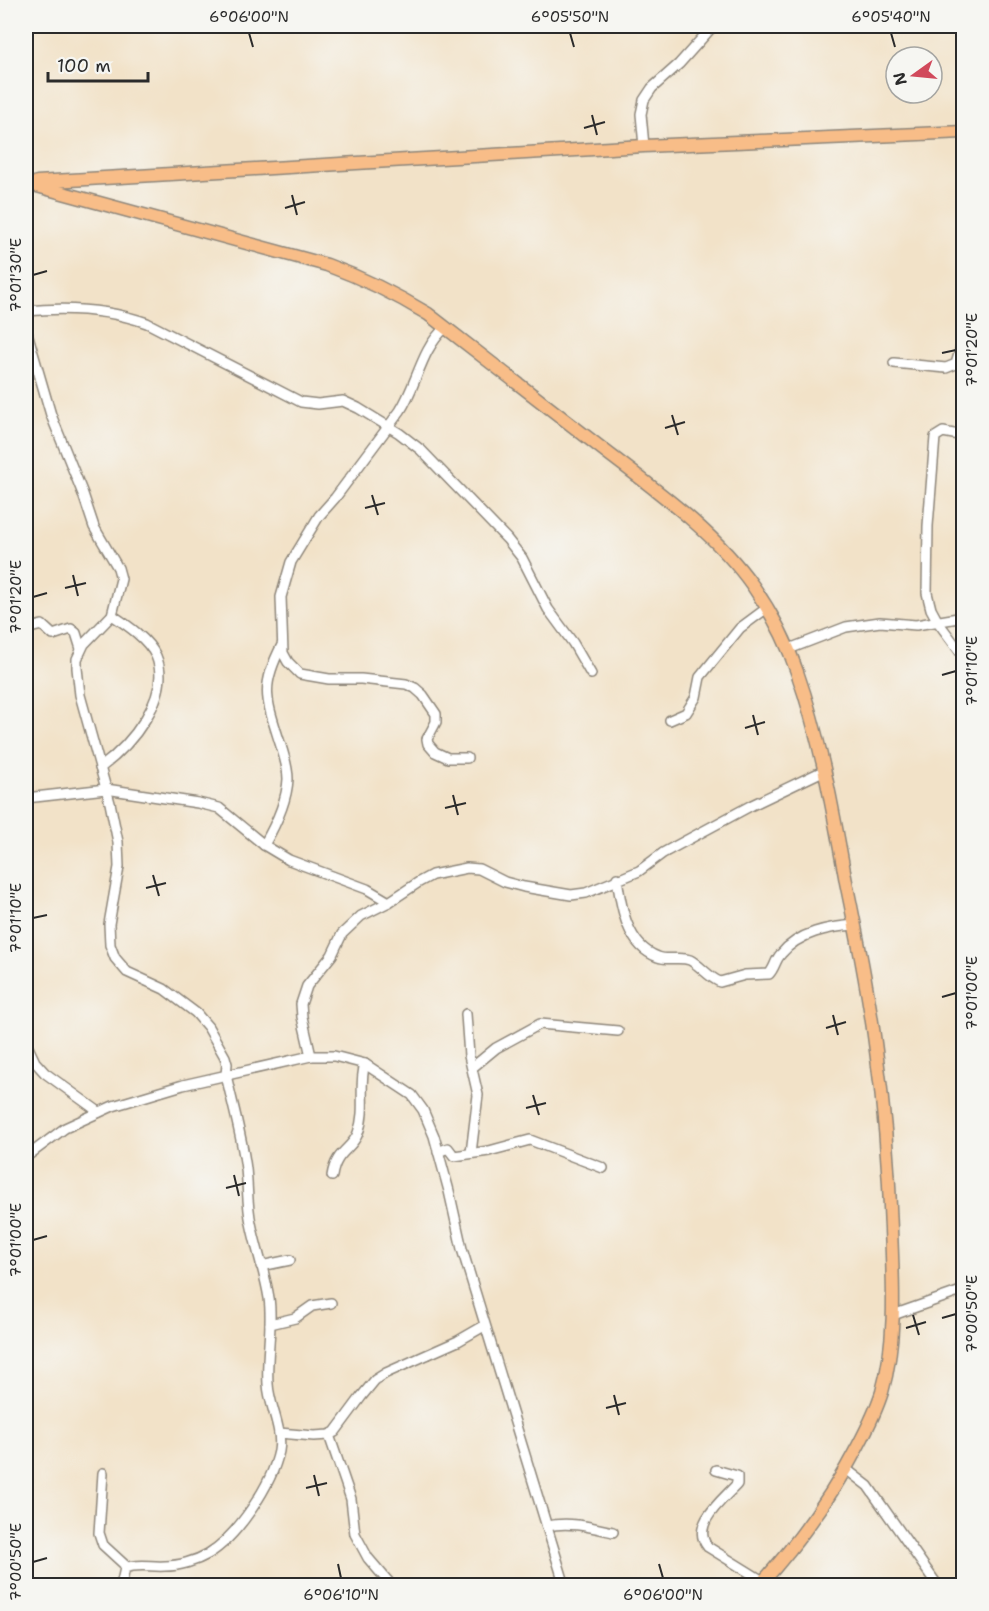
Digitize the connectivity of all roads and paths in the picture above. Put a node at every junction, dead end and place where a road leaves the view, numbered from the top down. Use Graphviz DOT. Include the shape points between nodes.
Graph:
graph roads {
  1 [pos="714,26"];
  2 [pos="963,132"];
  3 [pos="644,146"];
  4 [pos="26,183"];
  5 [pos="26,311"];
  6 [pos="445,328"];
  7 [pos="26,329"];
  8 [pos="963,337"];
  9 [pos="894,363"];
  10 [pos="389,427"];
  11 [pos="963,436"];
  12 [pos="767,608"];
  13 [pos="112,615"];
  14 [pos="963,616"];
  15 [pos="938,622"];
  16 [pos="26,629"];
  17 [pos="283,643"];
  18 [pos="789,649"];
  19 [pos="81,650"];
  20 [pos="963,657"];
  21 [pos="591,674"];
  22 [pos="670,720"];
  23 [pos="467,758"];
  24 [pos="100,768"];
  25 [pos="825,770"];
  26 [pos="106,789"];
  27 [pos="26,798"];
  28 [pos="264,845"];
  29 [pos="617,879"];
  30 [pos="389,902"];
  31 [pos="855,925"];
  32 [pos="466,1014"];
  33 [pos="618,1031"];
  34 [pos="26,1043"];
  35 [pos="311,1056"];
  36 [pos="365,1064"];
  37 [pos="473,1067"];
  38 [pos="226,1075"];
  39 [pos="99,1112"];
  40 [pos="438,1152"];
  41 [pos="471,1153"];
  42 [pos="26,1157"];
  43 [pos="603,1168"];
  44 [pos="332,1176"];
  45 [pos="290,1260"];
  46 [pos="261,1266"];
  47 [pos="963,1290"];
  48 [pos="330,1303"];
  49 [pos="893,1315"];
  50 [pos="270,1324"];
  51 [pos="484,1326"];
  52 [pos="279,1433"];
  53 [pos="329,1435"];
  54 [pos="846,1469"];
  55 [pos="716,1470"];
  56 [pos="104,1473"];
  57 [pos="547,1526"];
  58 [pos="613,1532"];
  59 [pos="127,1567"];
  60 [pos="761,1583"];
  61 [pos="121,1586"];
  62 [pos="392,1586"];
  63 [pos="565,1586"];
  64 [pos="938,1586"];
  1 -- 3 [label="street" via="644,100"];
  2 -- 3 [label="main road"];
  3 -- 4 [label="main road"];
  4 -- 6 [label="main road" via="362,277"];
  5 -- 10 [label="street" via="70,309 128,316 301,402 343,401"];
  6 -- 10 [label="street" via="435,337 408,399"];
  6 -- 12 [label="main road" via="670,501 743,572"];
  7 -- 13 [label="street" via="51,415 94,527 120,573 121,585"];
  8 -- 9 [label="street" via="952,367"];
  10 -- 17 [label="street" via="319,516 291,562 281,597"];
  10 -- 21 [label="street" via="421,450 507,539"];
  11 -- 15 [label="street" via="942,432 935,437 926,575 931,609"];
  12 -- 18 [label="main road"];
  12 -- 22 [label="street" via="740,628 700,677 696,697 686,713"];
  13 -- 19 [label="street"];
  13 -- 24 [label="street" via="139,635 155,654 159,674 157,697 151,710 117,755"];
  14 -- 15 [label="street"];
  15 -- 18 [label="street" via="880,622 846,627"];
  15 -- 20 [label="street"];
  16 -- 19 [label="street" via="42,625 53,635 71,629"];
  17 -- 23 [label="street" via="283,653 300,674 415,688 436,714 428,744 448,758"];
  17 -- 28 [label="street" via="270,669 267,691 288,780"];
  18 -- 25 [label="main road"];
  19 -- 24 [label="street" via="77,660 78,686"];
  24 -- 26 [label="street"];
  25 -- 29 [label="street" via="663,853 639,871"];
  25 -- 31 [label="main road"];
  26 -- 27 [label="street"];
  26 -- 28 [label="street" via="219,808"];
  26 -- 38 [label="street" via="118,852 109,924 112,951 127,972 164,989 196,1013 225,1057"];
  28 -- 30 [label="street" via="289,860 367,889"];
  29 -- 30 [label="street" via="601,889 571,895 524,887 467,868 432,875"];
  29 -- 31 [label="street" via="627,923 642,946 658,957 688,960 720,982 769,974 780,954 804,937 827,927"];
  30 -- 35 [label="street" via="361,916 342,934 332,955 307,986 302,996 302,1017"];
  31 -- 49 [label="main road" via="883,1105"];
  32 -- 37 [label="street"];
  33 -- 37 [label="street" via="540,1024 496,1048"];
  34 -- 39 [label="street" via="45,1073"];
  35 -- 36 [label="street" via="334,1056"];
  35 -- 38 [label="street"];
  36 -- 40 [label="street" via="412,1095 428,1121"];
  36 -- 44 [label="street" via="358,1135 337,1158"];
  37 -- 41 [label="street" via="478,1095"];
  38 -- 39 [label="street"];
  38 -- 46 [label="street" via="244,1154 250,1222"];
  39 -- 42 [label="street" via="65,1128"];
  40 -- 41 [label="street" via="448,1148 453,1156"];
  40 -- 51 [label="street"];
  41 -- 43 [label="street" via="530,1140"];
  45 -- 46 [label="street"];
  46 -- 50 [label="street"];
  47 -- 49 [label="street"];
  48 -- 50 [label="street" via="312,1306 296,1318"];
  49 -- 54 [label="main road" via="891,1351 882,1393"];
  50 -- 52 [label="street" via="268,1386"];
  51 -- 53 [label="street" via="375,1380"];
  51 -- 57 [label="street"];
  52 -- 53 [label="street"];
  52 -- 59 [label="street" via="274,1470 240,1523 219,1545 188,1562"];
  53 -- 62 [label="street" via="351,1499 355,1534 368,1558"];
  54 -- 60 [label="main road" via="810,1526"];
  54 -- 64 [label="street" via="868,1486"];
  55 -- 60 [label="street" via="737,1476 738,1480 710,1514 702,1534 704,1542"];
  56 -- 59 [label="street" via="99,1533 103,1545"];
  57 -- 58 [label="street" via="578,1524"];
  57 -- 63 [label="street"];
  59 -- 61 [label="street"];
}
